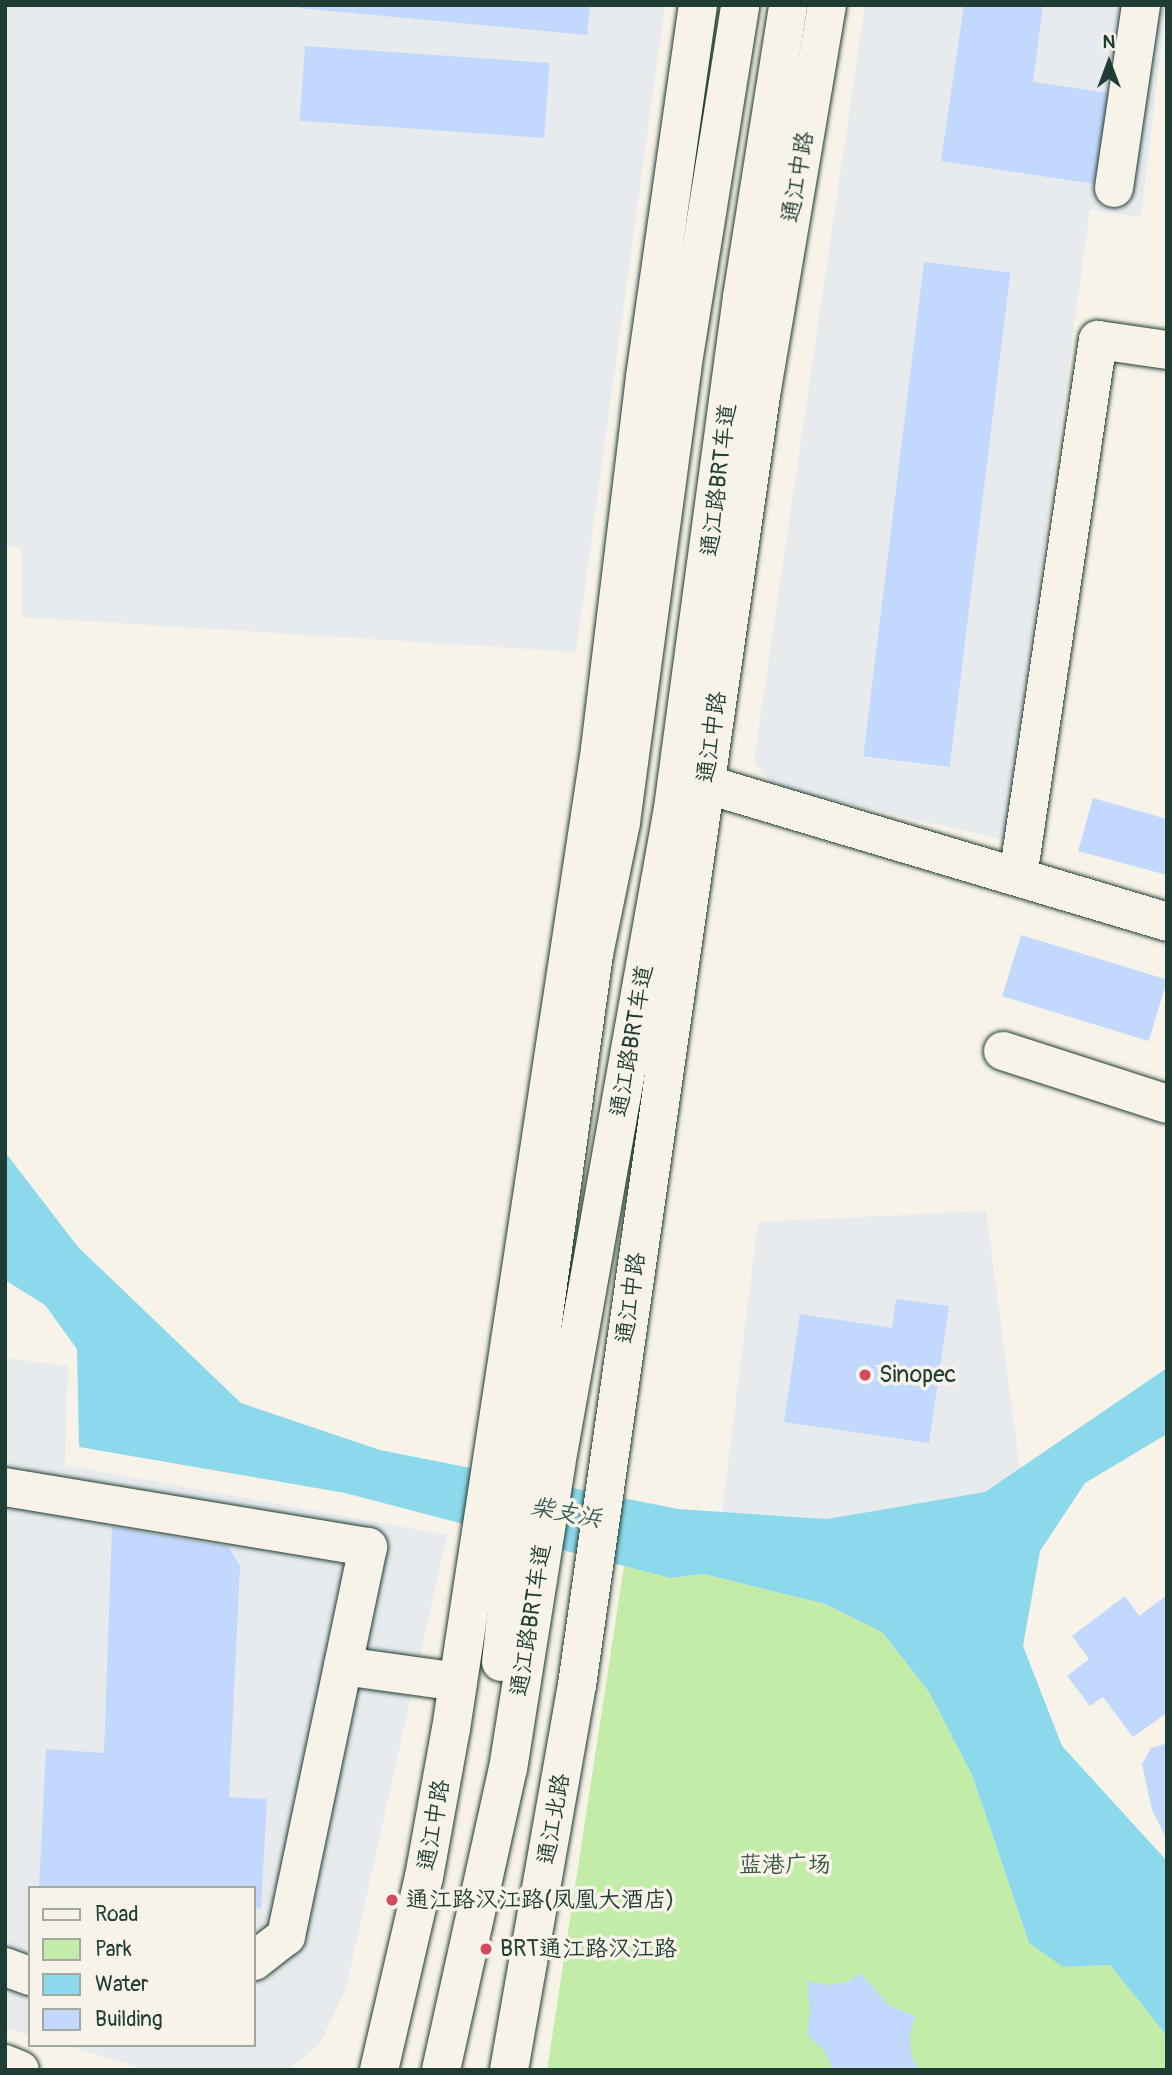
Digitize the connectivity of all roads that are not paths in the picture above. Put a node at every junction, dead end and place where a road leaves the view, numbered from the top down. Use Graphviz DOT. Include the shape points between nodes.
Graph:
graph roads {
  1 [pos="698,5"];
  2 [pos="740,5"];
  3 [pos="788,5"];
  4 [pos="827,5"];
  5 [pos="1141,5"];
  6 [pos="1114,188"];
  7 [pos="1167,350"];
  8 [pos="705,784"];
  9 [pos="1018,877"];
  10 [pos="1167,922"];
  11 [pos="1003,1051"];
  12 [pos="1167,1104"];
  13 [pos="525,1448"];
  14 [pos="5,1487"];
  15 [pos="511,1548"];
  16 [pos="592,1568"];
  17 [pos="343,1666"];
  18 [pos="458,1682"];
  19 [pos="256,1959"];
  20 [pos="5,1967"];
  21 [pos="28,1975"];
  22 [pos="5,2064"];
  23 [pos="20,2070"];
  24 [pos="379,2070"];
  25 [pos="421,2070"];
  26 [pos="440,2070"];
  27 [pos="509,2070"];
  1 -- 13 [label="main road" via="645,377 600,749"];
  2 -- 13 [label="main road, 通江路BRT车道" via="682,369 621,822 594,954"];
  3 -- 13 [label="main road, 通江路BRT车道" via="742,297 673,808"];
  4 -- 8 [label="main road, 通江中路" via="762,389"];
  5 -- 6 [label="main road"];
  7 -- 9 [label="main road" via="1098,340"];
  8 -- 9 [label="main road"];
  8 -- 16 [label="main road, 通江中路"];
  9 -- 10 [label="main road"];
  11 -- 12 [label="main road"];
  13 -- 15 [label="main road"];
  13 -- 15 [label="main road, 通江路BRT车道"];
  14 -- 17 [label="main road" via="368,1547"];
  15 -- 18 [label="main road, 通江中路"];
  15 -- 25 [label="main road, 通江路BRT车道" via="494,1730 465,1895"];
  15 -- 26 [label="main road, 通江路BRT车道" via="508,1769"];
  16 -- 27 [label="main road, 通江北路" via="577,1685"];
  17 -- 18 [label="main road"];
  17 -- 19 [label="main road" via="286,1936"];
  18 -- 24 [label="main road, 通江中路" via="424,1877"];
  20 -- 21 [label="main road"];
  22 -- 23 [label="main road"];
}
